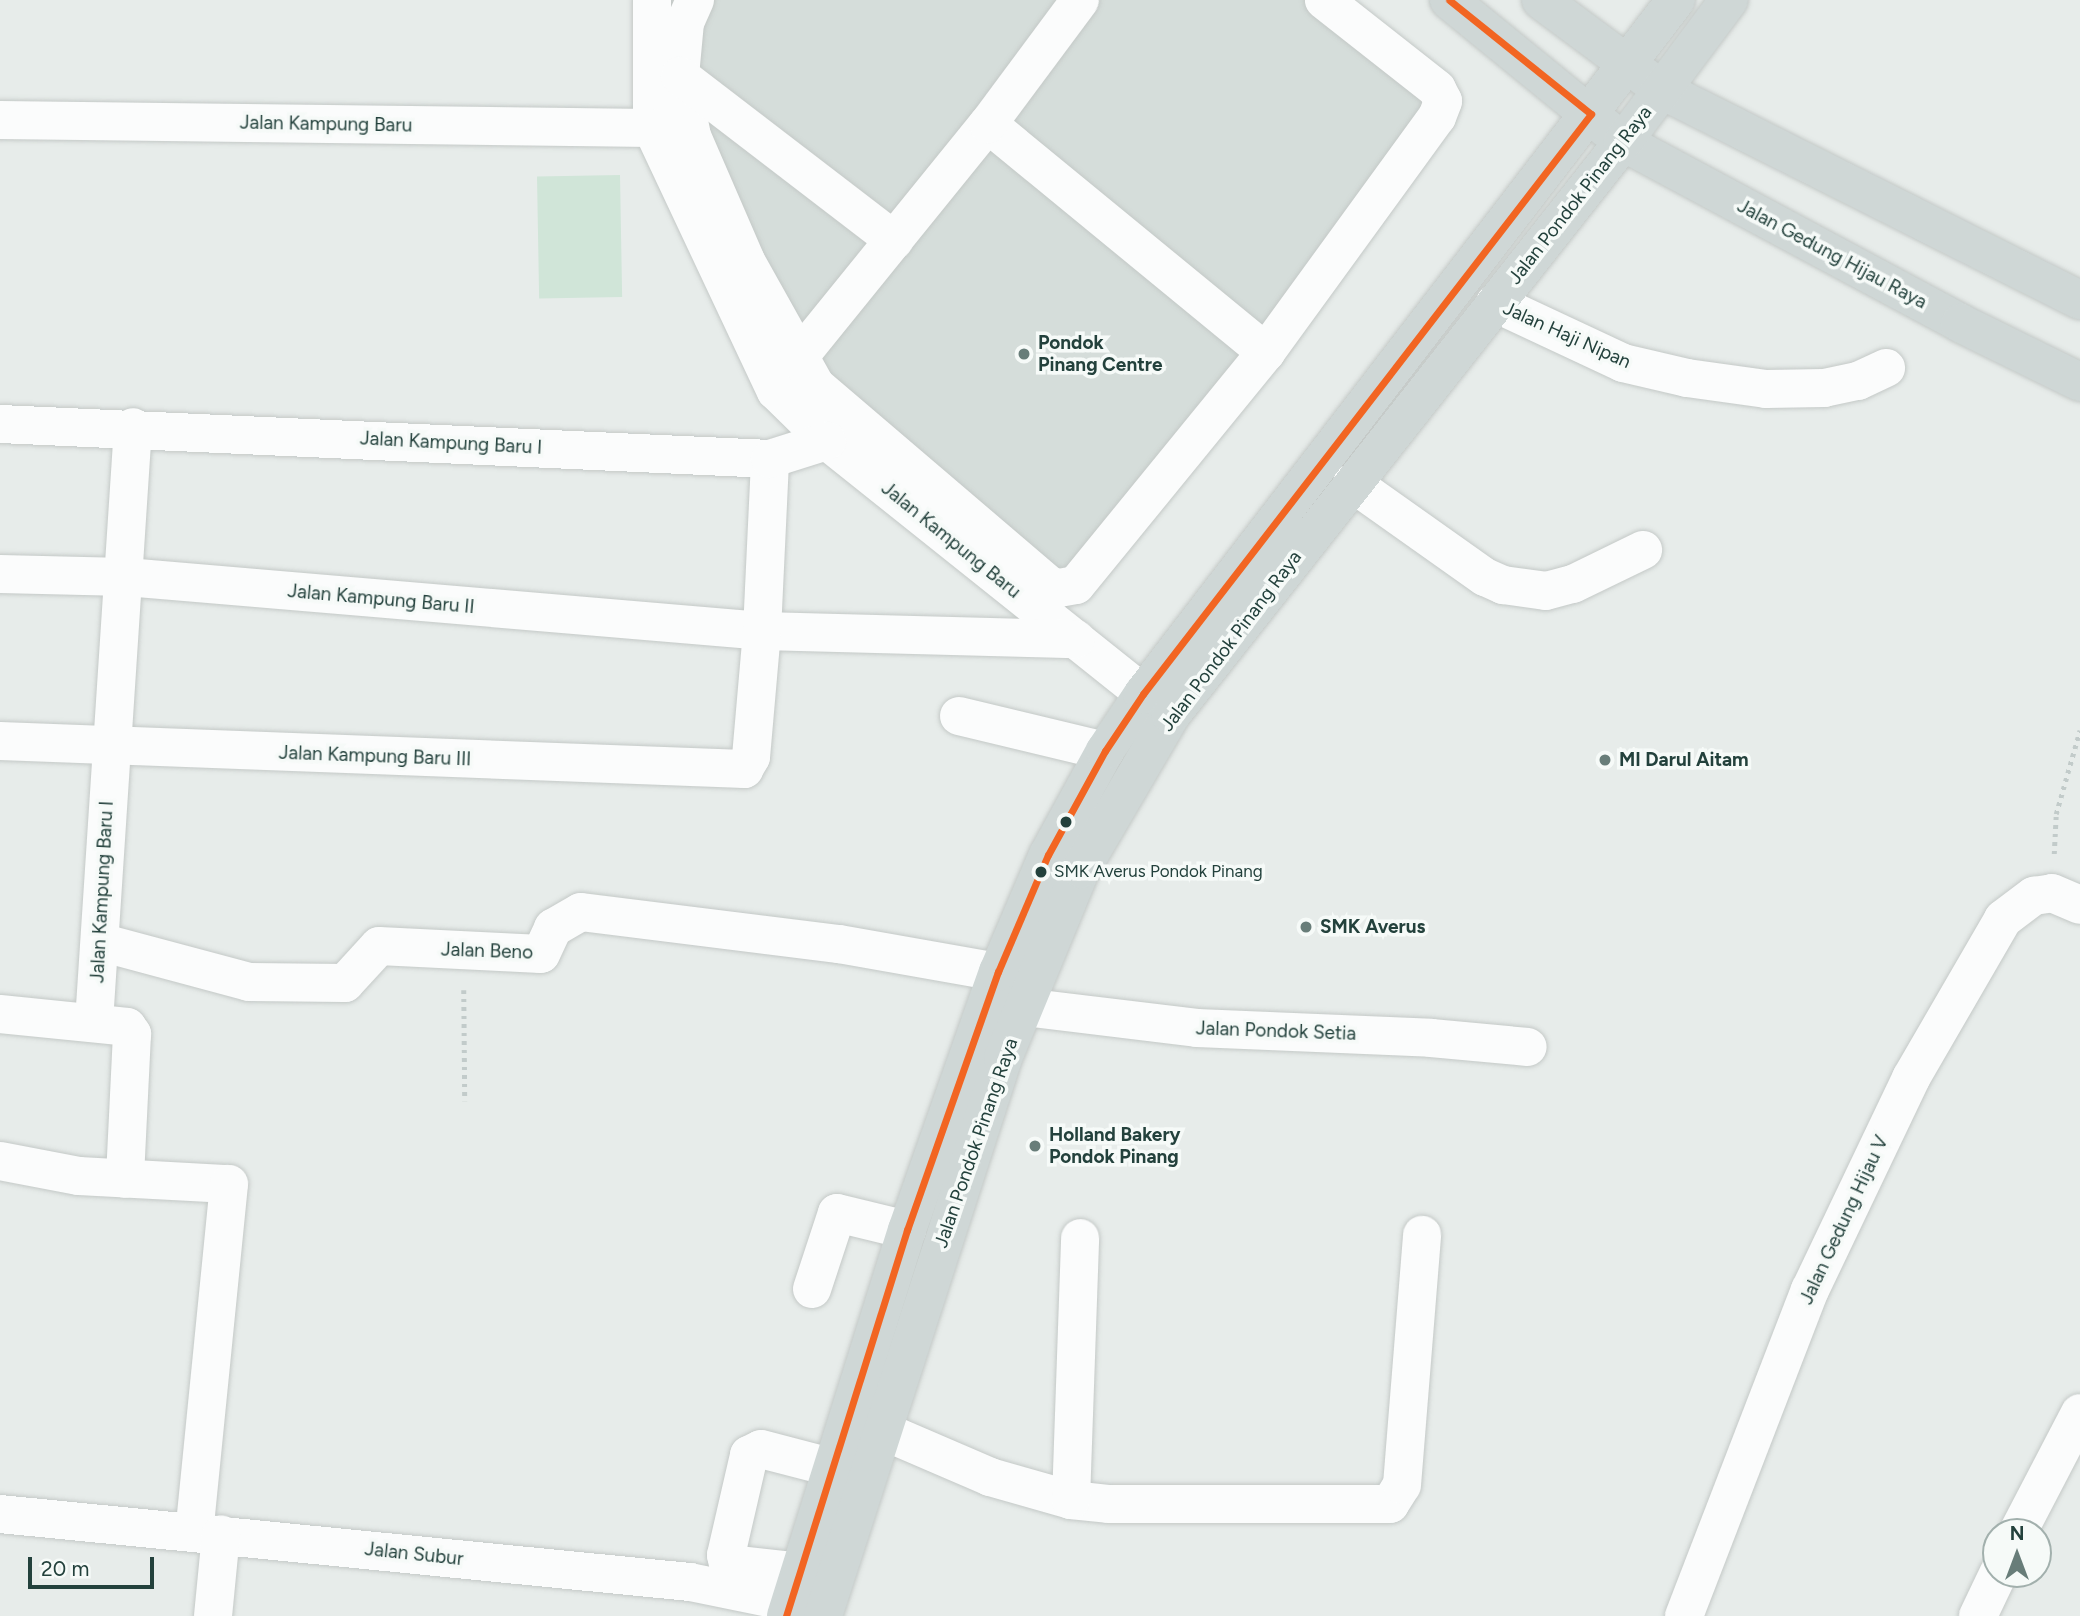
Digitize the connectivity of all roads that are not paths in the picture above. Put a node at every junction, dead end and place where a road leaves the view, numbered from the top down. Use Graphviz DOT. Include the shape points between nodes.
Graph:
graph roads {
  1 [pos="652,0"];
  2 [pos="695,0"];
  3 [pos="1080,0"];
  4 [pos="1324,0"];
  5 [pos="1448,0"];
  6 [pos="1541,0"];
  7 [pos="1676,0"];
  8 [pos="1729,0"];
  9 [pos="1626,65"];
  10 [pos="680,76"];
  11 [pos="1662,90"];
  12 [pos="1591,114"];
  13 [pos="0,120"];
  14 [pos="988,124"];
  15 [pos="652,128"];
  16 [pos="692,136"];
  17 [pos="1623,142"];
  18 [pos="894,240"];
  19 [pos="2080,300"];
  20 [pos="1495,303"];
  21 [pos="1266,352"];
  22 [pos="799,357"];
  23 [pos="1885,368"];
  24 [pos="2080,382"];
  25 [pos="0,424"];
  26 [pos="133,427"];
  27 [pos="827,441"];
  28 [pos="769,459"];
  29 [pos="1352,483"];
  30 [pos="1643,550"];
  31 [pos="0,574"];
  32 [pos="126,577"];
  33 [pos="762,631"];
  34 [pos="1076,639"];
  35 [pos="1157,704"];
  36 [pos="959,716"];
  37 [pos="0,741"];
  38 [pos="110,744"];
  39 [pos="1105,751"];
  40 [pos="2066,899"];
  41 [pos="100,942"];
  42 [pos="1014,963"];
  43 [pos="1024,1007"];
  44 [pos="0,1013"];
  45 [pos="94,1022"];
  46 [pos="1528,1047"];
  47 [pos="0,1161"];
  48 [pos="125,1179"];
  49 [pos="907,1230"];
  50 [pos="1422,1235"];
  51 [pos="1080,1238"];
  52 [pos="812,1289"];
  53 [pos="2080,1413"];
  54 [pos="881,1430"];
  55 [pos="830,1467"];
  56 [pos="1071,1500"];
  57 [pos="0,1514"];
  58 [pos="2025,1518"];
  59 [pos="208,1533"];
  60 [pos="1991,1588"];
  61 [pos="805,1603"];
  62 [pos="214,1616"];
  63 [pos="1684,1616"];
  64 [pos="1978,1616"];
  1 -- 15 [label="street, Jalan Kampung Baru"];
  2 -- 10 [label="street" via="685,22"];
  3 -- 14 [label="street"];
  4 -- 21 [label="street" via="1437,89 1443,101 1437,117"];
  5 -- 12 [label="main road, Jalan Gedung Hijau Raya"];
  6 -- 9 [label="main road"];
  7 -- 9 [label="main road, Jalan Pondok Pinang Raya"];
  8 -- 11 [label="main road, Jalan Pondok Pinang Raya"];
  9 -- 11 [label="main road"];
  9 -- 12 [label="main road, Jalan Pondok Pinang Raya"];
  10 -- 16 [label="street"];
  10 -- 18 [label="street"];
  11 -- 17 [label="main road, Jalan Pondok Pinang Raya"];
  11 -- 19 [label="main road"];
  12 -- 17 [label="main road, Jalan Gedung Hijau Raya"];
  12 -- 35 [label="main road, Jalan Pondok Pinang Raya"];
  13 -- 15 [label="street, Jalan Kampung Baru"];
  14 -- 18 [label="street"];
  14 -- 21 [label="street"];
  15 -- 16 [label="street"];
  15 -- 27 [label="street, Jalan Kampung Baru" via="776,391"];
  16 -- 22 [label="street" via="746,261"];
  17 -- 20 [label="main road, Jalan Pondok Pinang Raya"];
  17 -- 24 [label="main road, Jalan Gedung Hijau Raya" via="1960,323"];
  18 -- 22 [label="street"];
  20 -- 23 [label="street, Jalan Haji Nipan" via="1623,363 1728,385 1824,388 1858,381"];
  20 -- 29 [label="main road, Jalan Pondok Pinang Raya"];
  21 -- 22 [label="street" via="1076,585 1059,588 1050,586 816,386"];
  25 -- 26 [label="street, Jalan Kampung Baru I"];
  26 -- 28 [label="street, Jalan Kampung Baru I"];
  26 -- 32 [label="street, Jalan Kampung Baru I"];
  27 -- 28 [label="street"];
  27 -- 34 [label="street, Jalan Kampung Baru"];
  28 -- 33 [label="street"];
  29 -- 30 [label="street" via="1485,578 1503,585 1545,591 1573,584"];
  29 -- 35 [label="main road, Jalan Pondok Pinang Raya"];
  31 -- 32 [label="street, Jalan Kampung Baru II"];
  32 -- 33 [label="street, Jalan Kampung Baru II"];
  32 -- 38 [label="street, Jalan Kampung Baru I"];
  33 -- 34 [label="street"];
  33 -- 38 [label="street, Jalan Kampung Baru III" via="748,764 732,771"];
  34 -- 35 [label="street, Jalan Kampung Baru"];
  35 -- 39 [label="main road, Jalan Pondok Pinang Raya"];
  35 -- 42 [label="main road, Jalan Pondok Pinang Raya" via="1081,869"];
  36 -- 39 [label="street"];
  37 -- 38 [label="street, Jalan Kampung Baru III"];
  38 -- 41 [label="street, Jalan Kampung Baru I"];
  39 -- 42 [label="main road, Jalan Pondok Pinang Raya" via="1048,855"];
  40 -- 63 [label="street, Jalan Gedung Hijau V" via="2034,896 2003,919 1911,1078 1810,1290"];
  41 -- 42 [label="street, Jalan Beno" via="249,982 345,983 379,946 541,954 553,928 581,912"];
  41 -- 45 [label="street, Jalan Kampung Baru I"];
  42 -- 43 [label="main road, Jalan Pondok Pinang Raya"];
  42 -- 49 [label="main road, Jalan Pondok Pinang Raya"];
  43 -- 46 [label="street, Jalan Pondok Setia" via="1197,1028"];
  43 -- 54 [label="main road, Jalan Pondok Pinang Raya"];
  44 -- 45 [label="street"];
  45 -- 48 [label="street" via="127,1027 132,1034"];
  47 -- 48 [label="street"];
  48 -- 59 [label="street" via="230,1185"];
  49 -- 52 [label="street" via="837,1213"];
  49 -- 55 [label="main road, Jalan Pondok Pinang Raya"];
  50 -- 56 [label="street" via="1402,1485 1390,1504 1108,1504"];
  51 -- 56 [label="street"];
  53 -- 58 [label="street"];
  54 -- 56 [label="street" via="990,1477"];
  54 -- 61 [label="main road, Jalan Pondok Pinang Raya"];
  55 -- 61 [label="main road, Jalan Pondok Pinang Raya"];
  55 -- 61 [label="street" via="756,1448 749,1455 726,1555 729,1564"];
  57 -- 59 [label="street, Jalan Subur"];
  59 -- 61 [label="street, Jalan Subur" via="690,1582"];
  59 -- 62 [label="street"];
  60 -- 64 [label="street"];
}
